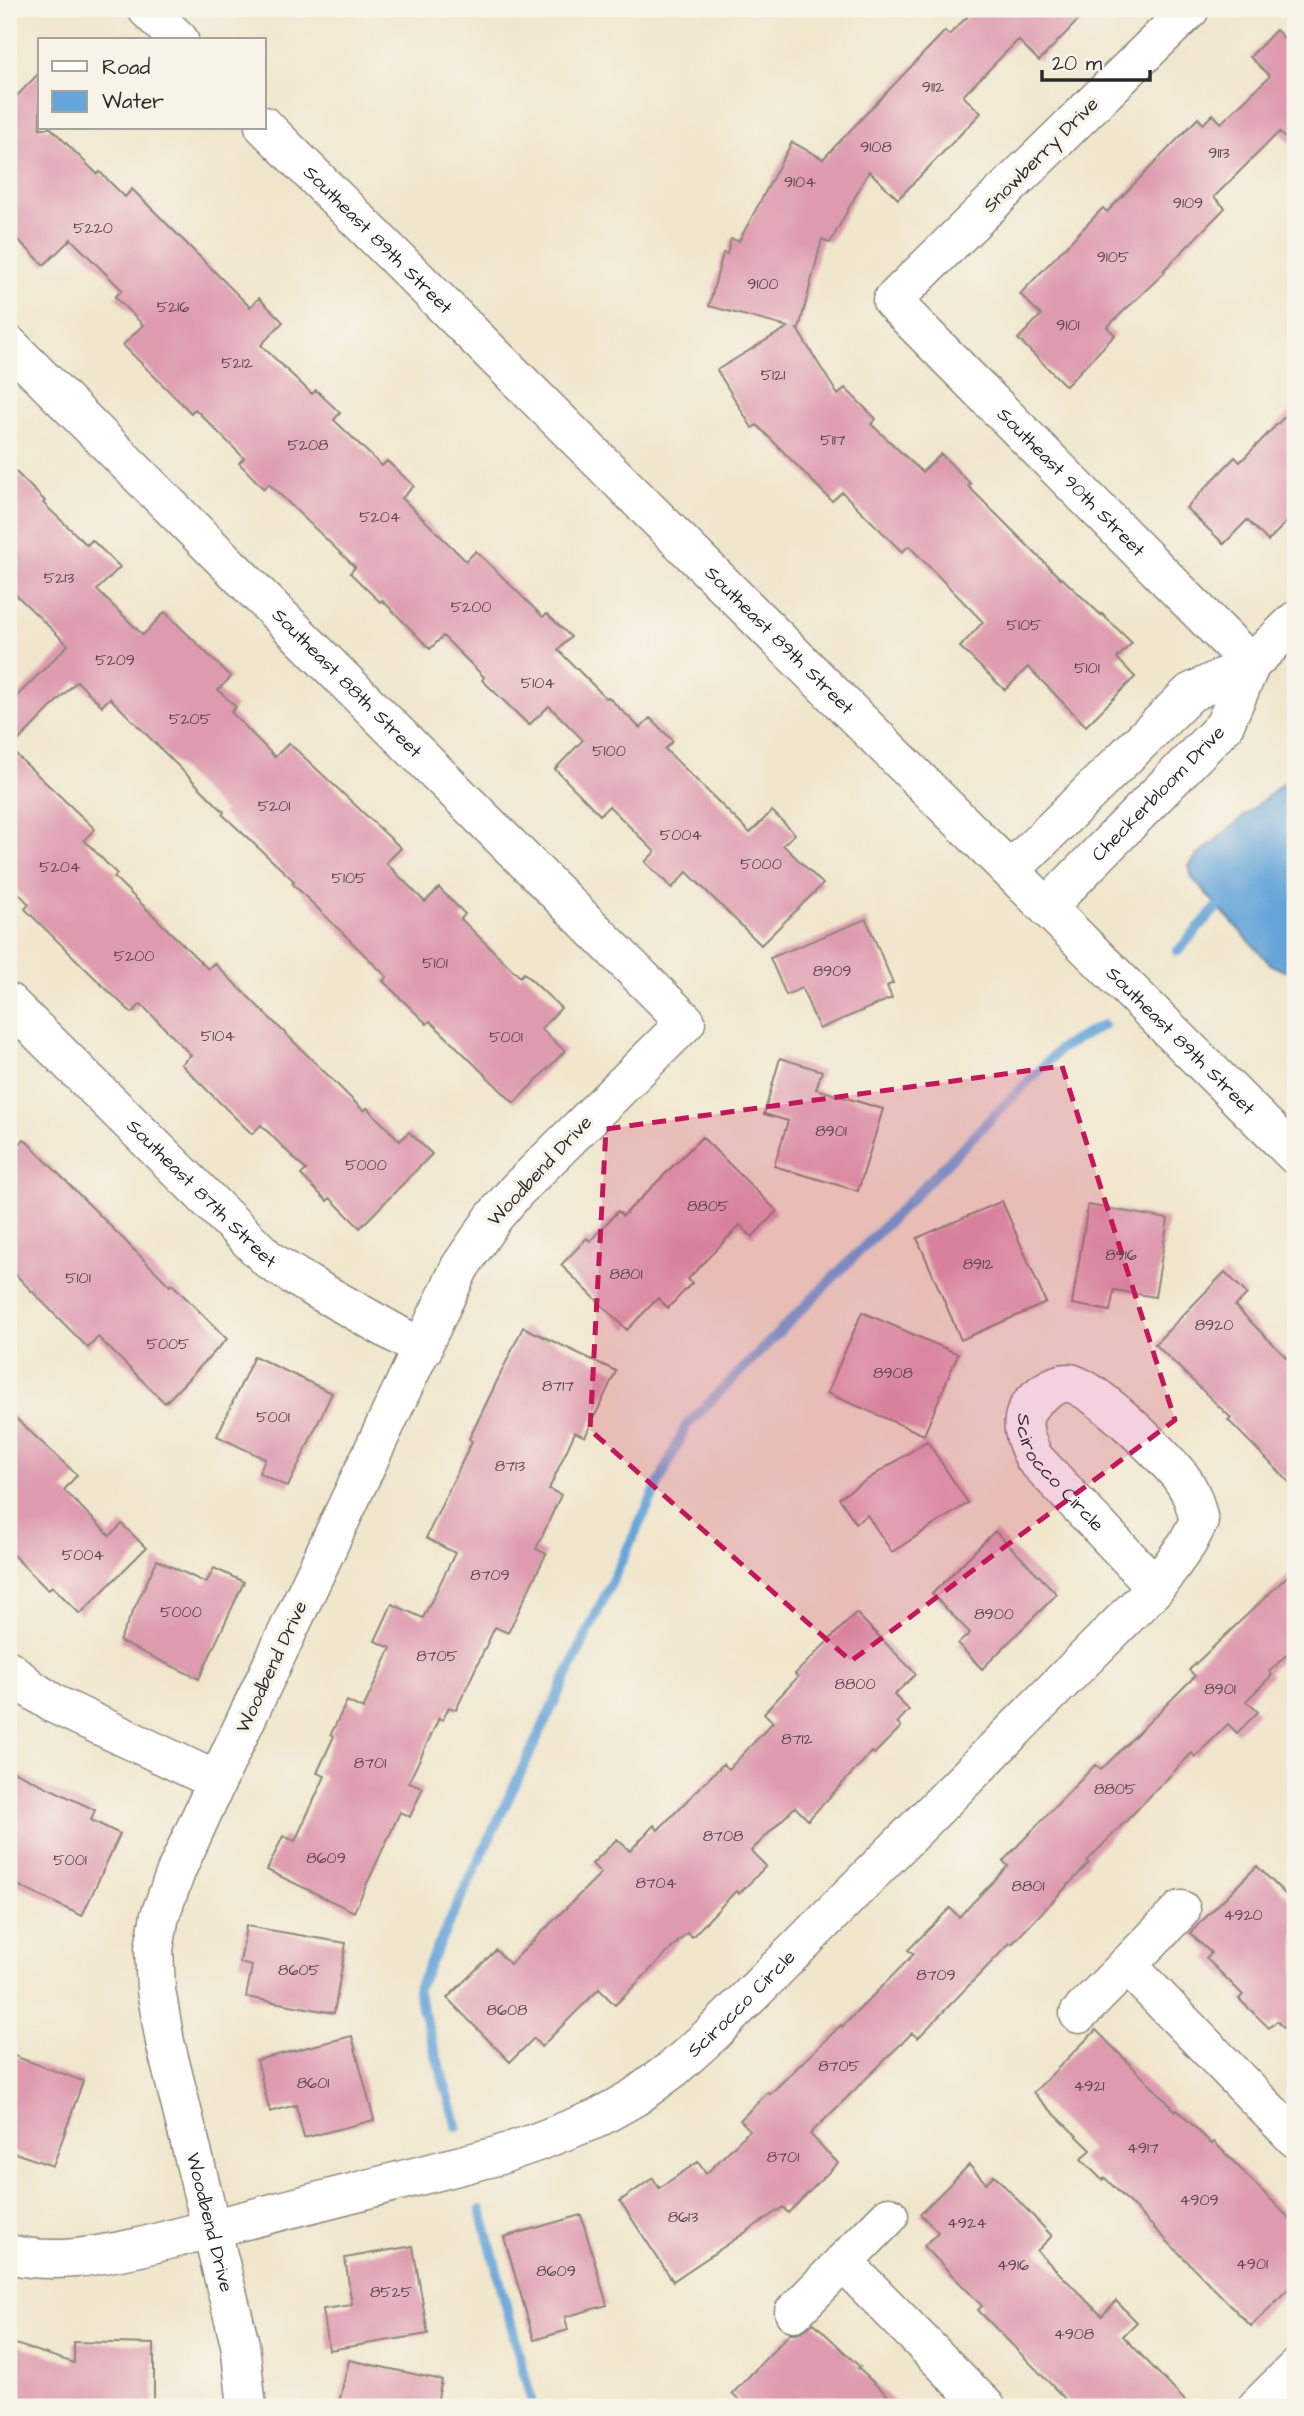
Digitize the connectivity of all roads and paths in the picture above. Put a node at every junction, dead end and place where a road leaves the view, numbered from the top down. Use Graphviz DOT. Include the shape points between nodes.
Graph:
graph roads {
  1 [pos="147,9"];
  2 [pos="1190,9"];
  3 [pos="177,38"];
  4 [pos="266,128"];
  5 [pos="892,301"];
  6 [pos="9,345"];
  7 [pos="1295,621"];
  8 [pos="1251,664"];
  9 [pos="1010,870"];
  10 [pos="1046,907"];
  11 [pos="9,1003"];
  12 [pos="686,1022"];
  13 [pos="1295,1154"];
  14 [pos="423,1349"];
  15 [pos="1156,1587"];
  16 [pos="9,1670"];
  17 [pos="217,1781"];
  18 [pos="1181,1910"];
  19 [pos="1127,1965"];
  20 [pos="1079,2014"];
  21 [pos="1295,2138"];
  22 [pos="889,2216"];
  23 [pos="211,2229"];
  24 [pos="9,2254"];
  25 [pos="844,2262"];
  26 [pos="794,2312"];
  27 [pos="1295,2369"];
  28 [pos="247,2407"];
  29 [pos="986,2407"];
  30 [pos="1257,2407"];
  1 -- 3 [label="street"];
  2 -- 5 [label="street, Snowberry Drive"];
  4 -- 9 [label="street, Southeast 89th Street"];
  5 -- 8 [label="street, Southeast 90th Street"];
  6 -- 12 [label="street, Southeast 88th Street"];
  7 -- 8 [label="street, Checkerbloom Drive"];
  8 -- 9 [label="street, Checkerbloom Drive" via="1190,693"];
  8 -- 10 [label="street, Checkerbloom Drive" via="1224,726"];
  9 -- 10 [label="street, Southeast 89th Street"];
  10 -- 13 [label="street, Southeast 89th Street"];
  11 -- 14 [label="street, Southeast 87th Street" via="270,1261"];
  12 -- 14 [label="street, Woodbend Drive" via="494,1217 460,1267"];
  14 -- 17 [label="street, Woodbend Drive"];
  15 -- 15 [label="street, Scirocco Circle" via="1199,1521 1194,1499 1180,1477 1107,1404 1069,1383 1051,1387 1027,1408 1023,1421 1024,1438 1034,1458"];
  15 -- 23 [label="street, Scirocco Circle" via="712,2034 635,2097 596,2119 497,2156"];
  16 -- 17 [label="street" via="54,1704"];
  17 -- 23 [label="street, Woodbend Drive" via="160,1914 154,1949 165,2042"];
  18 -- 19 [label="street"];
  19 -- 20 [label="street"];
  19 -- 21 [label="street"];
  22 -- 25 [label="street"];
  23 -- 24 [label="street, Scirocco Circle" via="88,2258 52,2260"];
  23 -- 28 [label="street, Woodbend Drive" via="240,2344"];
  25 -- 26 [label="street"];
  25 -- 29 [label="street"];
  27 -- 30 [label="street"];
}
